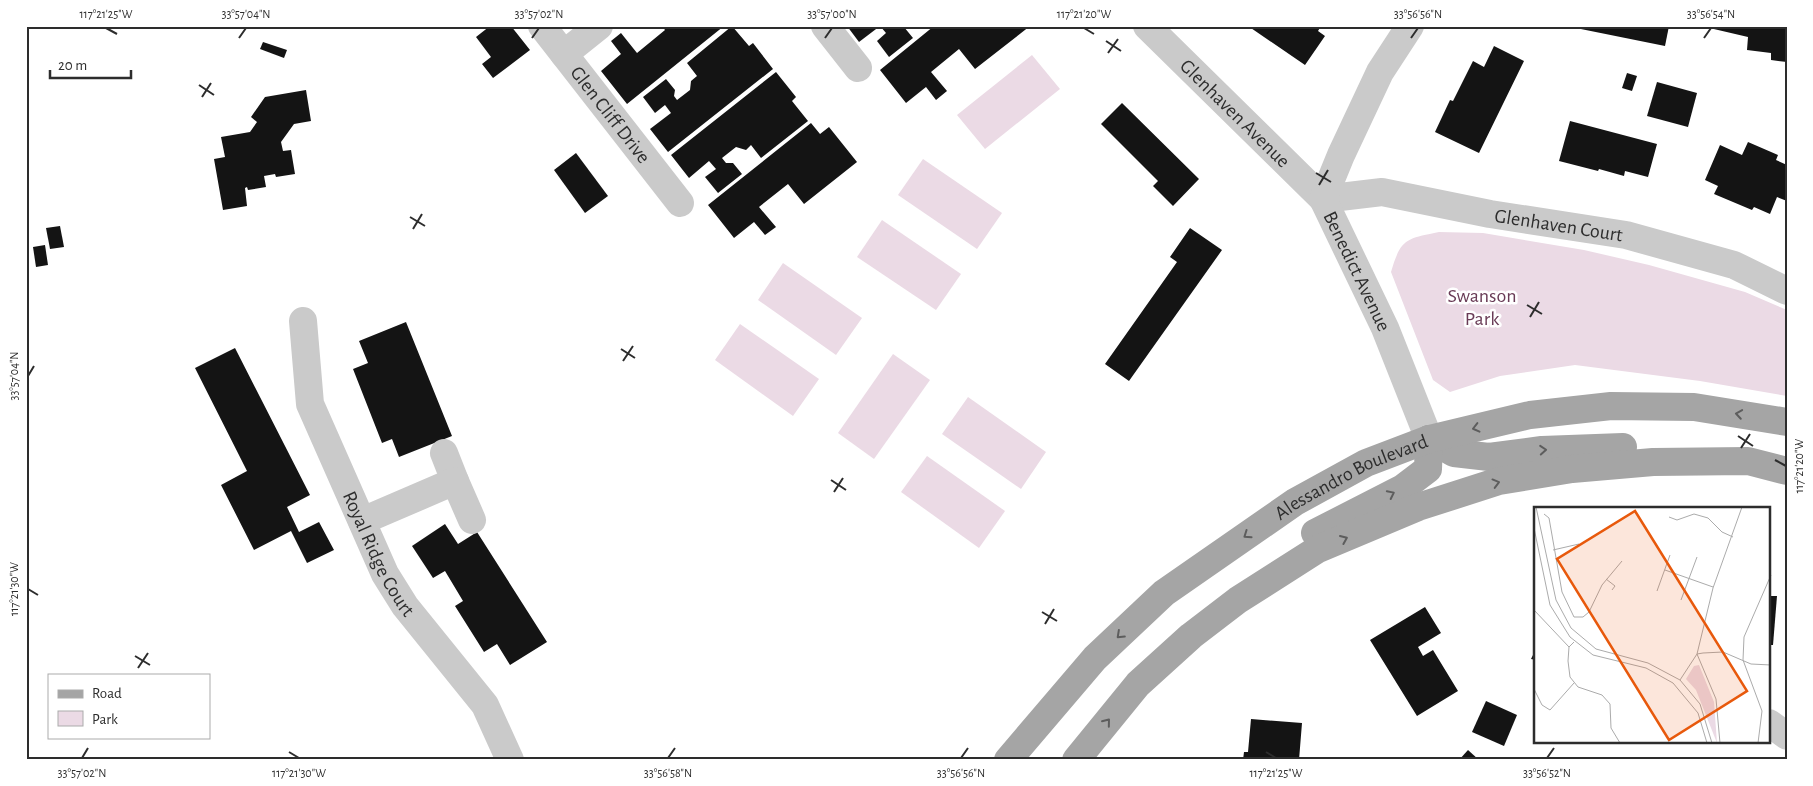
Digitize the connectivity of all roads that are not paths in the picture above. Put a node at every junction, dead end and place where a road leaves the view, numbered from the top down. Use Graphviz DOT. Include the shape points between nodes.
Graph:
graph roads {
  1 [pos="542,26"];
  2 [pos="598,26"];
  3 [pos="825,26"];
  4 [pos="1147,26"];
  5 [pos="1410,26"];
  6 [pos="564,54"];
  7 [pos="858,68"];
  8 [pos="1323,199"];
  9 [pos="680,203"];
  10 [pos="1787,292"];
  11 [pos="303,321"];
  12 [pos="1787,422"];
  13 [pos="1429,440"];
  14 [pos="444,453"];
  15 [pos="1748,461"];
  16 [pos="1787,471"];
  17 [pos="455,481"];
  18 [pos="472,520"];
  19 [pos="362,521"];
  20 [pos="1238,600"];
  21 [pos="1770,724"];
  22 [pos="1787,736"];
  23 [pos="510,760"];
  24 [pos="1008,760"];
  25 [pos="1076,760"];
  1 -- 6 [label="street, Glen Cliff Drive"];
  2 -- 6 [label="street"];
  3 -- 7 [label="street"];
  4 -- 8 [label="street, Glenhaven Avenue"];
  5 -- 8 [label="street, Benedict Avenue" via="1380,72"];
  6 -- 9 [label="street, Glen Cliff Drive"];
  8 -- 10 [label="street, Glenhaven Court" via="1382,192 1490,214 1626,235 1734,265"];
  8 -- 13 [label="street, Benedict Avenue" via="1385,328"];
  11 -- 19 [label="street, Royal Ridge Court" via="310,404"];
  12 -- 13 [label="main road, Alessandro Boulevard, one-way" via="1694,406 1611,406 1530,415"];
  13 -- 15 [label="main road, one-way" via="1454,453 1489,457 1542,450 1681,445"];
  20 -- 13 [label="main road, one-way" via="1285,548 1403,488 1428,469"];
  13 -- 24 [label="main road, Alessandro Boulevard, one-way" via="1366,463 1295,502 1164,594 1095,658"];
  14 -- 17 [label="street"];
  15 -- 16 [label="main road"];
  20 -- 15 [label="main road, one-way" via="1318,550 1418,507 1499,481 1572,469 1653,462"];
  17 -- 18 [label="street"];
  17 -- 19 [label="street"];
  19 -- 23 [label="street, Royal Ridge Court" via="385,574 405,606 484,705"];
  25 -- 20 [label="main road, one-way" via="1138,684 1191,636"];
  21 -- 22 [label="street"];
}
